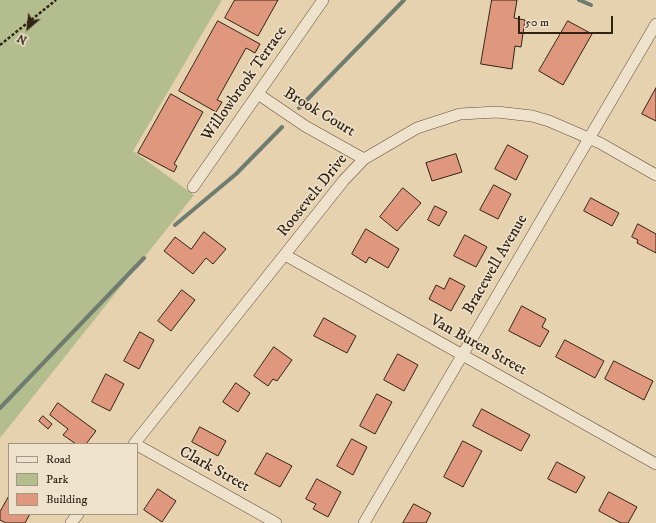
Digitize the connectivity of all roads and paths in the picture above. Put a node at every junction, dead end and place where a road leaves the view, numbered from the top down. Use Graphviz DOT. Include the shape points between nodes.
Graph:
graph roads {
  1 [pos="56,0"];
  2 [pos="323,0"];
  3 [pos="656,24"];
  4 [pos="0,46"];
  5 [pos="258,94"];
  6 [pos="589,139"];
  7 [pos="364,159"];
  8 [pos="656,175"];
  9 [pos="193,187"];
  10 [pos="285,255"];
  11 [pos="463,355"];
  12 [pos="136,443"];
  13 [pos="138,446"];
  14 [pos="656,464"];
  15 [pos="77,515"];
  16 [pos="71,523"];
  17 [pos="276,523"];
  18 [pos="364,523"];
  1 -- 4 [label="path"];
  2 -- 5 [label="street, Willowbrook Terrace"];
  3 -- 6 [label="street, Bracewell Avenue"];
  5 -- 7 [label="street, Brook Court" via="304,126"];
  5 -- 9 [label="street, Willowbrook Terrace"];
  6 -- 7 [label="street, Roosevelt Drive" via="532,116 497,112 460,114 416,128"];
  6 -- 8 [label="street, Roosevelt Drive"];
  6 -- 11 [label="street, Bracewell Avenue"];
  7 -- 10 [label="street, Roosevelt Drive" via="344,180"];
  10 -- 11 [label="street, Van Buren Street"];
  10 -- 12 [label="street, Roosevelt Drive"];
  11 -- 14 [label="street, Van Buren Street"];
  11 -- 18 [label="street, Bracewell Avenue"];
  13 -- 17 [label="street, Clark Street"];
  15 -- 16 [label="street"];
}
